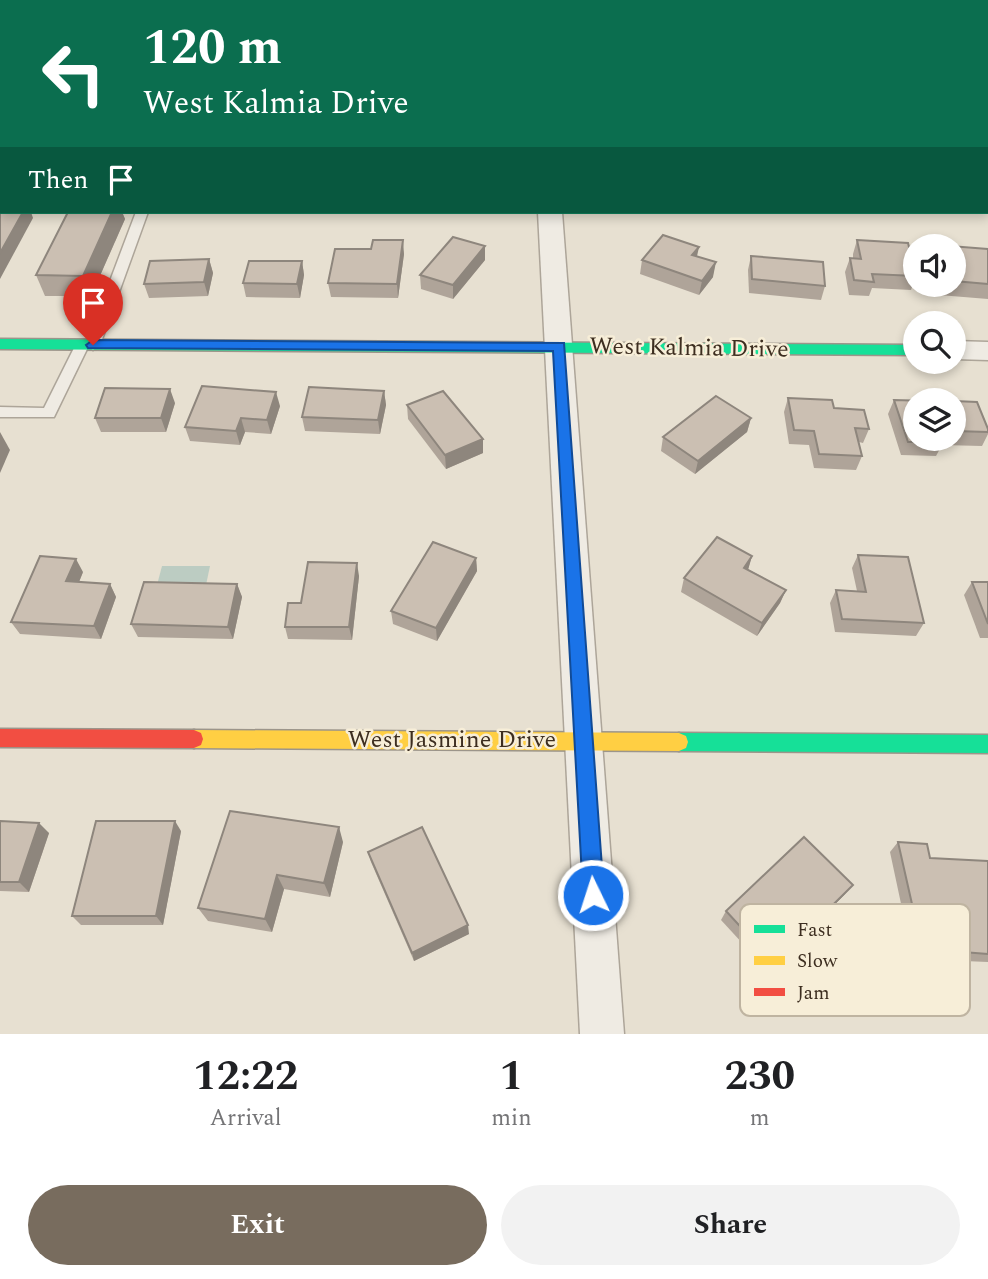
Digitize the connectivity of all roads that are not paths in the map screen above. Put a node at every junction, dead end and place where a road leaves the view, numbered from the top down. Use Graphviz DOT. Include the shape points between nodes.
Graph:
graph roads {
  1 [pos="141,214"];
  2 [pos="551,214"];
  3 [pos="0,344"];
  4 [pos="88,345"];
  5 [pos="559,346"];
  6 [pos="903,350"];
  7 [pos="966,350"];
  8 [pos="988,351"];
  9 [pos="0,412"];
  10 [pos="0,738"];
  11 [pos="584,741"];
  12 [pos="988,744"];
  13 [pos="602,1034"];
  1 -- 4 [label="lane"];
  2 -- 5 [label="street"];
  3 -- 4 [label="street, West Kalmia Drive"];
  4 -- 5 [label="street, West Kalmia Drive"];
  4 -- 9 [label="lane" via="48,413"];
  5 -- 6 [label="street, West Kalmia Drive"];
  5 -- 11 [label="street"];
  7 -- 8 [label="street"];
  10 -- 11 [label="street, West Jasmine Drive"];
  11 -- 12 [label="street, West Jasmine Drive"];
  11 -- 13 [label="street"];
}
